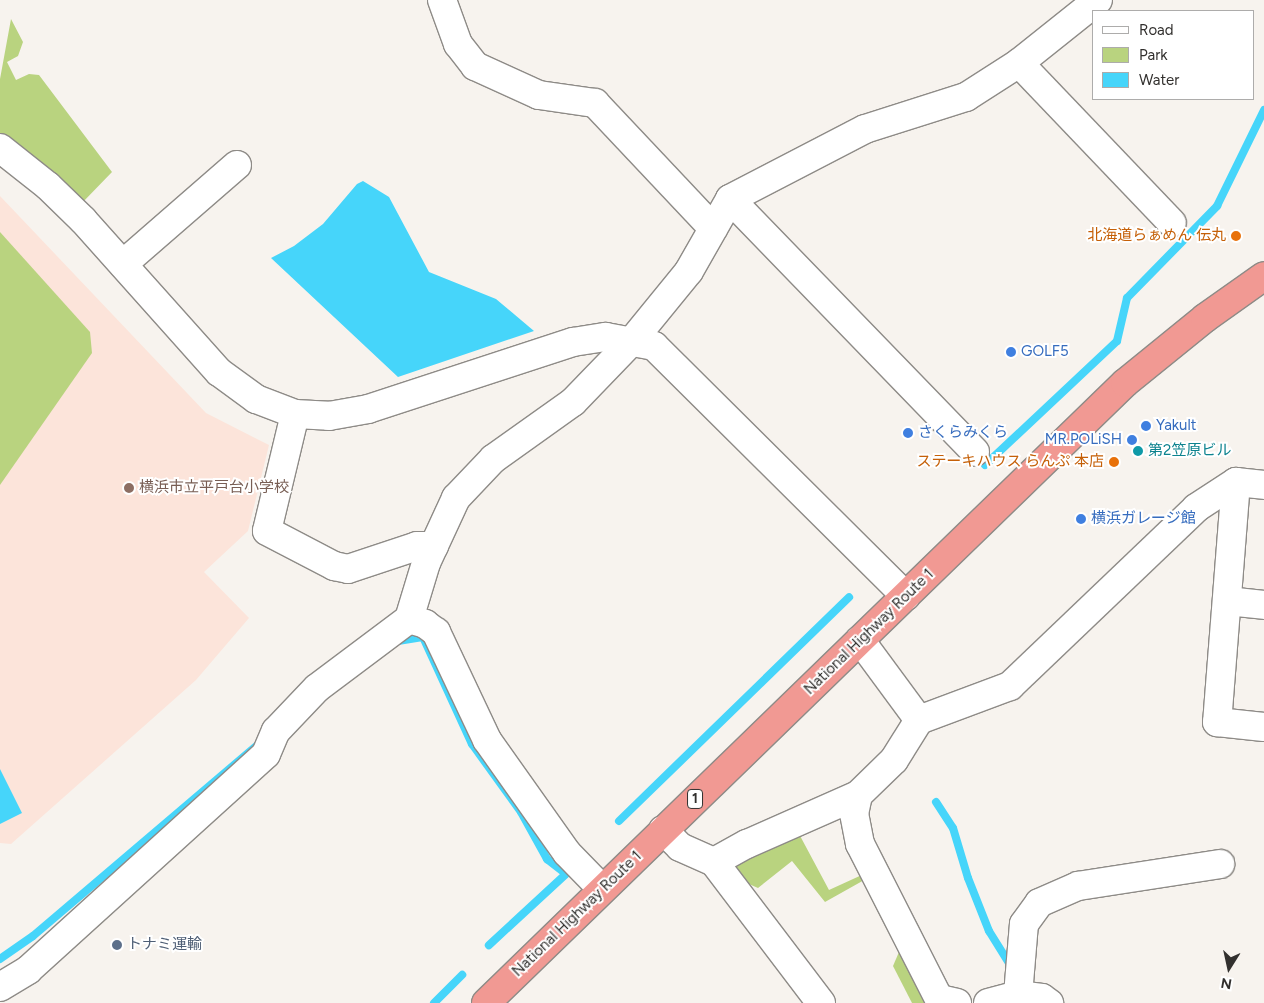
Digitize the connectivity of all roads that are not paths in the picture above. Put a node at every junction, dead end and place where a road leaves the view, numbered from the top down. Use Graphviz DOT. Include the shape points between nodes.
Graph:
graph roads {
  1 [pos="442,0"];
  2 [pos="1098,0"];
  3 [pos="1019,63"];
  4 [pos="0,148"];
  5 [pos="237,165"];
  6 [pos="730,200"];
  7 [pos="1172,223"];
  8 [pos="713,228"];
  9 [pos="123,264"];
  10 [pos="1264,276"];
  11 [pos="632,341"];
  12 [pos="295,414"];
  13 [pos="975,452"];
  14 [pos="1236,482"];
  15 [pos="1264,485"];
  16 [pos="434,546"];
  17 [pos="906,596"];
  18 [pos="1227,601"];
  19 [pos="1264,605"];
  20 [pos="409,619"];
  21 [pos="860,640"];
  22 [pos="919,720"];
  23 [pos="1264,727"];
  24 [pos="858,795"];
  25 [pos="663,830"];
  26 [pos="714,862"];
  27 [pos="1220,864"];
  28 [pos="602,890"];
  29 [pos="0,987"];
  30 [pos="1018,995"];
  31 [pos="486,1003"];
  32 [pos="821,1003"];
  33 [pos="958,1003"];
  34 [pos="988,1003"];
  35 [pos="1049,1003"];
  1 -- 8 [label="street" via="458,44 475,66 539,95 595,103"];
  2 -- 3 [label="street"];
  3 -- 6 [label="street" via="966,98 865,129"];
  3 -- 7 [label="street"];
  4 -- 9 [label="street" via="48,186"];
  5 -- 9 [label="street"];
  6 -- 8 [label="street"];
  6 -- 13 [label="street"];
  8 -- 11 [label="street" via="689,271"];
  9 -- 12 [label="street" via="219,372 256,400"];
  10 -- 17 [label="highway, National Highway Route 1 / 1" via="1205,318 1126,383"];
  11 -- 12 [label="street" via="606,337 573,342 368,409 329,416"];
  11 -- 16 [label="street" via="573,402 472,478 456,498"];
  11 -- 17 [label="street" via="654,346"];
  12 -- 16 [label="street" via="267,531 334,566 348,569 417,546"];
  14 -- 15 [label="street"];
  14 -- 18 [label="street"];
  14 -- 22 [label="street" via="1196,508 1010,686"];
  16 -- 20 [label="street"];
  17 -- 21 [label="highway, National Highway Route 1 / 1"];
  18 -- 19 [label="street"];
  18 -- 23 [label="street" via="1217,722"];
  20 -- 28 [label="street" via="436,632 487,740 567,853"];
  20 -- 29 [label="street" via="317,688 271,742 28,970"];
  21 -- 22 [label="street"];
  21 -- 25 [label="highway, National Highway Route 1 / 1"];
  22 -- 24 [label="street" via="894,760"];
  24 -- 26 [label="street"];
  24 -- 33 [label="street" via="854,814 860,844 938,999"];
  25 -- 26 [label="street" via="680,846"];
  25 -- 28 [label="highway, National Highway Route 1 / 1"];
  26 -- 32 [label="street"];
  27 -- 30 [label="street" via="1078,886 1040,903 1024,924"];
  28 -- 31 [label="highway, National Highway Route 1 / 1"];
  30 -- 34 [label="street"];
  30 -- 35 [label="street" via="1042,998"];
}
